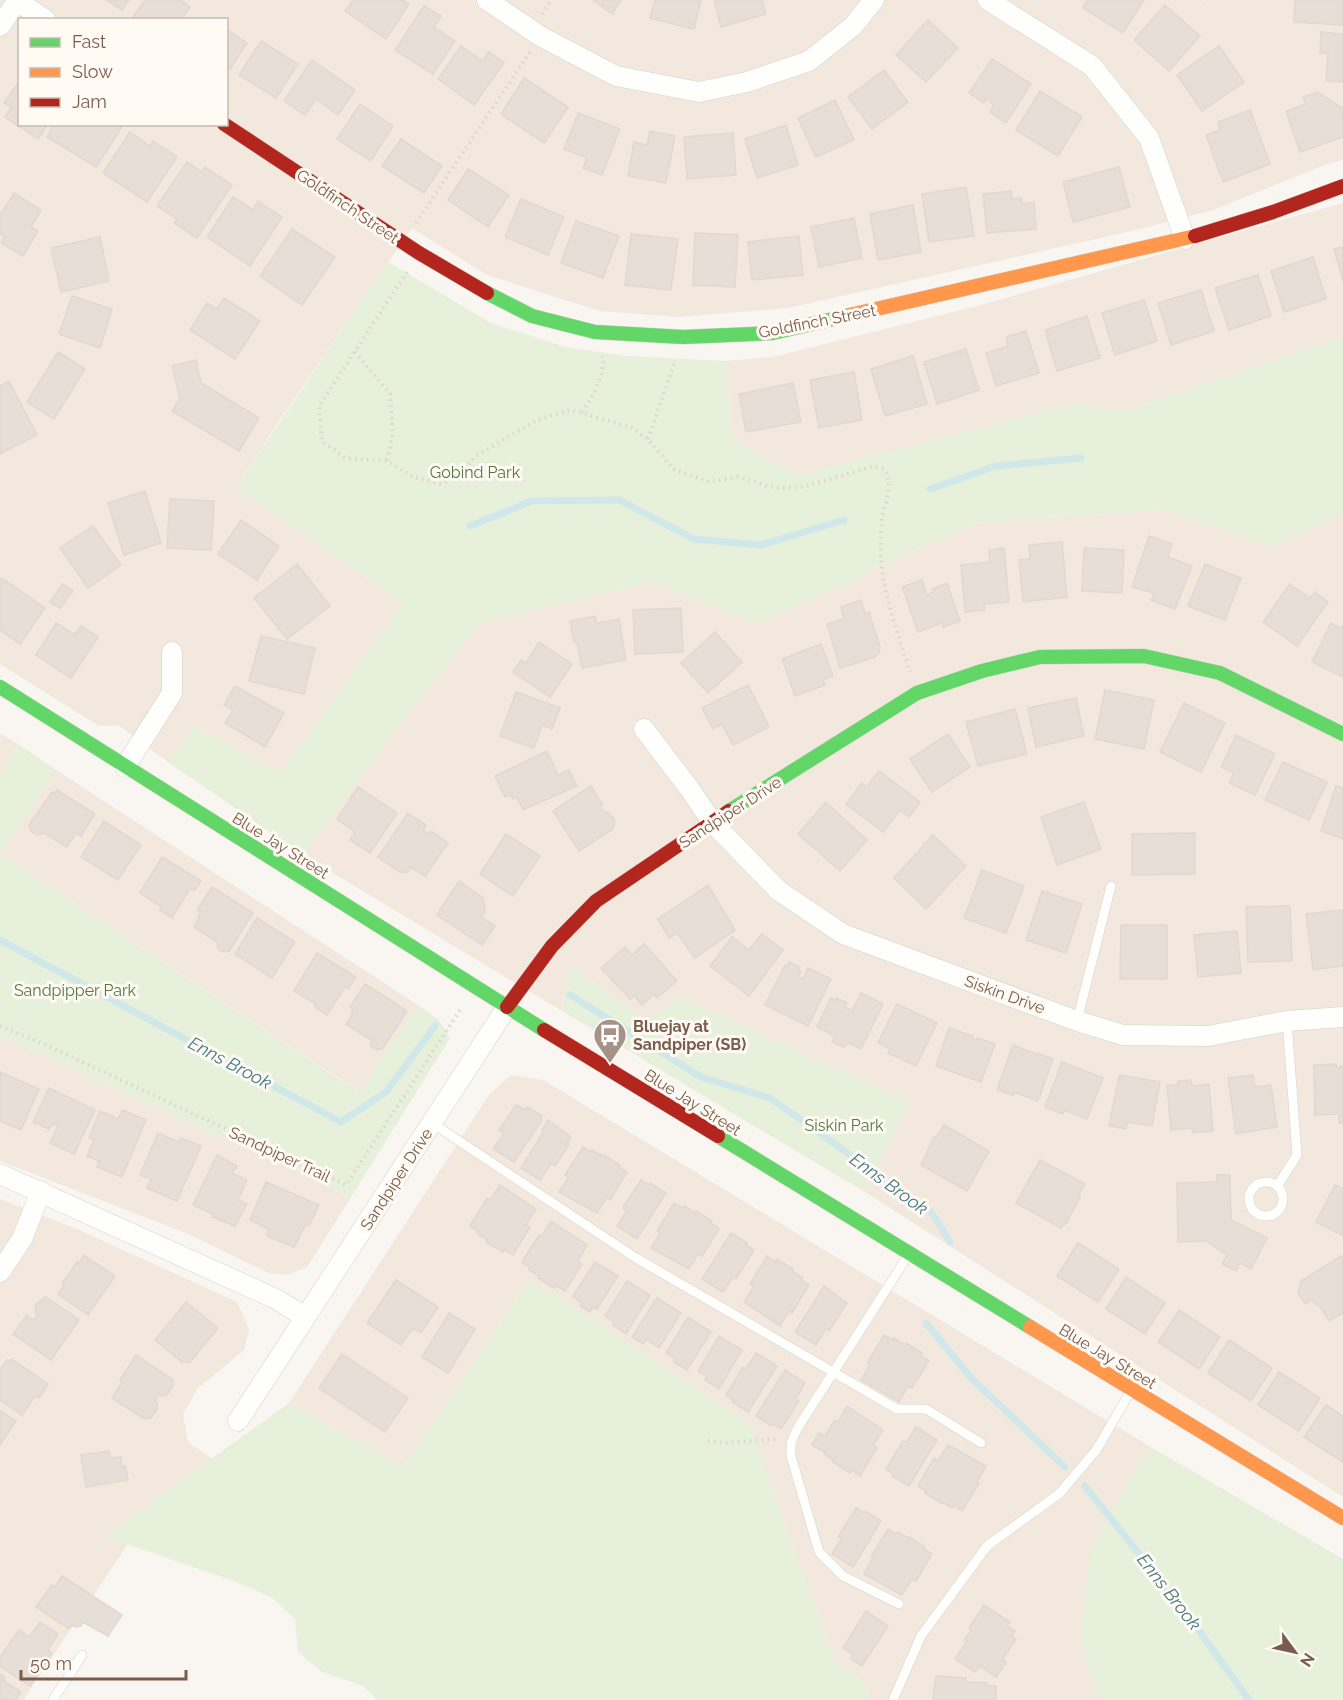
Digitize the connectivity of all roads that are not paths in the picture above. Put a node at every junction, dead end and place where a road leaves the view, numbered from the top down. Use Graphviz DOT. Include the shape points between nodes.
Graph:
graph roads {
  1 [pos="17,0"];
  2 [pos="487,0"];
  3 [pos="874,0"];
  4 [pos="988,0"];
  5 [pos="43,18"];
  6 [pos="0,26"];
  7 [pos="228,126"];
  8 [pos="1343,186"];
  9 [pos="1185,239"];
  10 [pos="172,652"];
  11 [pos="0,687"];
  12 [pos="644,729"];
  13 [pos="1343,734"];
  14 [pos="125,767"];
  15 [pos="712,822"];
  16 [pos="1111,886"];
  17 [pos="507,1007"];
  18 [pos="1343,1017"];
  19 [pos="1077,1021"];
  20 [pos="1287,1021"];
  21 [pos="432,1123"];
  22 [pos="0,1174"];
  23 [pos="1278,1185"];
  24 [pos="41,1191"];
  25 [pos="909,1254"];
  26 [pos="0,1272"];
  27 [pos="305,1317"];
  28 [pos="833,1372"];
  29 [pos="1131,1389"];
  30 [pos="238,1421"];
  31 [pos="981,1443"];
  32 [pos="1343,1518"];
  33 [pos="899,1604"];
  34 [pos="82,1654"];
  35 [pos="53,1700"];
  36 [pos="893,1700"];
  1 -- 5 [label="street"];
  1 -- 6 [label="street"];
  2 -- 3 [label="street" via="540,36 616,76 699,92 747,82 808,61 853,26"];
  4 -- 9 [label="street" via="1092,66 1149,138"];
  7 -- 9 [label="street, Goldfinch Street" via="466,282 532,316 595,332 683,337 773,333"];
  8 -- 9 [label="street, Goldfinch Street"];
  10 -- 14 [label="street" via="172,693"];
  11 -- 14 [label="street, Blue Jay Street"];
  12 -- 15 [label="street, Siskin Drive"];
  13 -- 15 [label="street, Sandpiper Drive" via="1220,673 1144,656 1040,657 917,693"];
  14 -- 17 [label="street, Blue Jay Street"];
  15 -- 17 [label="street, Sandpiper Drive" via="596,901 552,945"];
  15 -- 19 [label="street, Siskin Drive" via="779,891 843,934"];
  16 -- 19 [label="lane"];
  17 -- 21 [label="street, Sandpiper Drive"];
  17 -- 25 [label="street, Blue Jay Street"];
  18 -- 20 [label="street, Siskin Drive"];
  19 -- 20 [label="street, Siskin Drive" via="1122,1035 1187,1036 1208,1036"];
  20 -- 23 [label="lane" via="1297,1155"];
  21 -- 27 [label="street, Sandpiper Drive"];
  21 -- 28 [label="lane" via="636,1258"];
  22 -- 24 [label="street"];
  24 -- 26 [label="street" via="22,1239"];
  24 -- 27 [label="street" via="276,1299"];
  25 -- 28 [label="lane"];
  25 -- 29 [label="street, Blue Jay Street"];
  27 -- 30 [label="street, Sandpiper Drive"];
  28 -- 31 [label="lane" via="897,1409 926,1409"];
  28 -- 33 [label="lane" via="794,1435 790,1456 819,1552 843,1576"];
  29 -- 32 [label="street, Blue Jay Street"];
  29 -- 36 [label="lane" via="1097,1449 1060,1493 987,1546 921,1636"];
  34 -- 35 [label="lane"];
}
